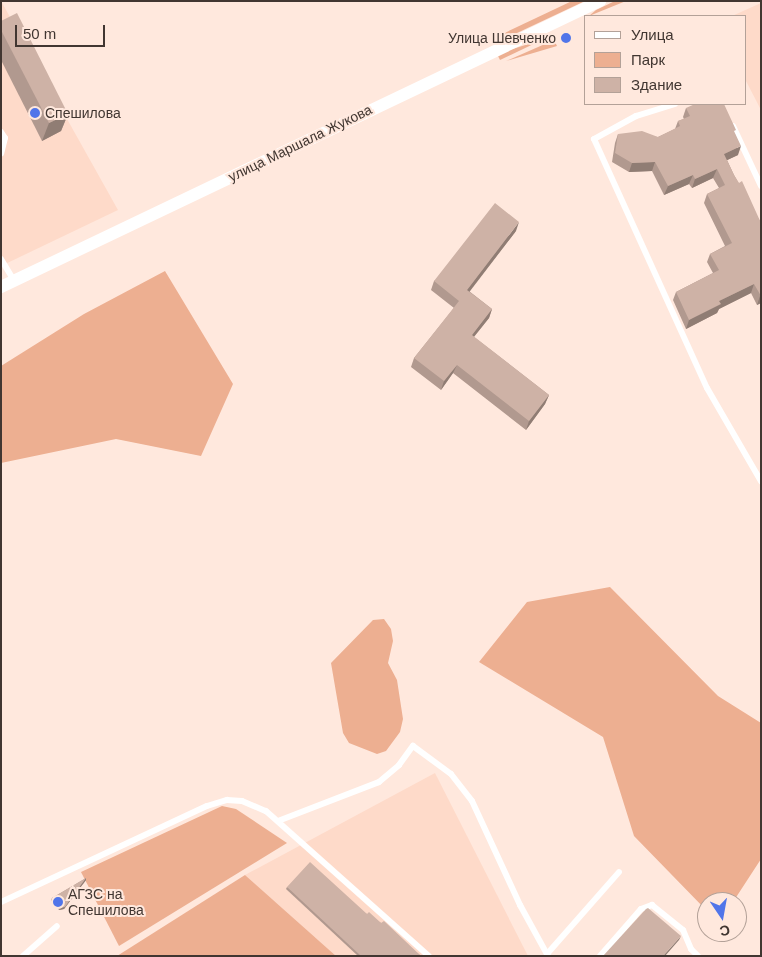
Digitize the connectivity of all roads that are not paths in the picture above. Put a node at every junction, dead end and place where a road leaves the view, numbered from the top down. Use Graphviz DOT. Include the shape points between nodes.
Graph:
graph roads {
  1 [pos="600,1"];
  2 [pos="673,105"];
  3 [pos="730,120"];
  4 [pos="1,132"];
  5 [pos="1,154"];
  6 [pos="761,186"];
  7 [pos="1,259"];
  8 [pos="14,281"];
  9 [pos="1,287"];
  10 [pos="761,481"];
  11 [pos="278,821"];
  12 [pos="619,872"];
  13 [pos="1,902"];
  14 [pos="57,926"];
  15 [pos="548,955"];
  16 [pos="697,955"];
  17 [pos="23,956"];
  18 [pos="429,956"];
  19 [pos="600,956"];
  1 -- 8 [label="street, улица Маршала Жукова"];
  2 -- 10 [label="lane" via="636,116 594,139 707,388"];
  3 -- 6 [label="lane"];
  4 -- 5 [label="lane" via="5,138"];
  7 -- 8 [label="lane"];
  8 -- 9 [label="street, улица Маршала Жукова"];
  11 -- 13 [label="lane" via="255,805 227,800 207,806"];
  11 -- 15 [label="lane" via="379,782 399,766 413,746 451,774 472,801 520,905"];
  11 -- 18 [label="lane"];
  12 -- 15 [label="lane"];
  14 -- 17 [label="lane"];
  16 -- 19 [label="lane" via="690,949 683,930 652,905 641,909"];
}
